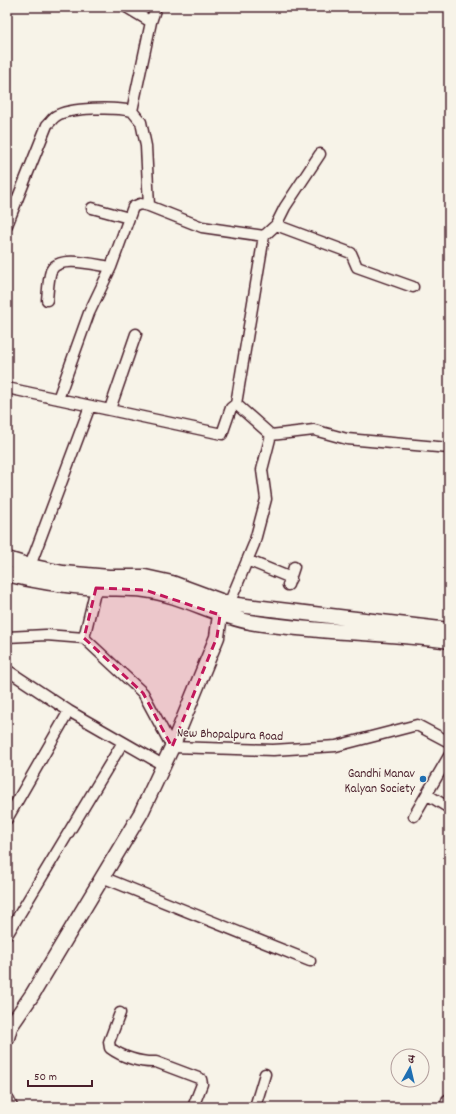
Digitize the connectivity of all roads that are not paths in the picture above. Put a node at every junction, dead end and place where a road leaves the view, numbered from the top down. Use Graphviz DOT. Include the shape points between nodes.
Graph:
graph roads {
  1 [pos="126,7"];
  2 [pos="156,7"];
  3 [pos="151,22"];
  4 [pos="132,111"];
  5 [pos="320,154"];
  6 [pos="149,206"];
  7 [pos="92,208"];
  8 [pos="129,218"];
  9 [pos="7,225"];
  10 [pos="276,225"];
  11 [pos="264,236"];
  12 [pos="111,267"];
  13 [pos="413,287"];
  14 [pos="47,300"];
  15 [pos="136,334"];
  16 [pos="7,388"];
  17 [pos="58,399"];
  18 [pos="236,404"];
  19 [pos="90,406"];
  20 [pos="110,409"];
  21 [pos="271,435"];
  22 [pos="449,448"];
  23 [pos="7,559"];
  24 [pos="247,560"];
  25 [pos="30,566"];
  26 [pos="294,567"];
  27 [pos="7,574"];
  28 [pos="96,588"];
  29 [pos="229,604"];
  30 [pos="220,615"];
  31 [pos="449,630"];
  32 [pos="7,637"];
  33 [pos="84,638"];
  34 [pos="449,641"];
  35 [pos="7,670"];
  36 [pos="70,711"];
  37 [pos="123,742"];
  38 [pos="449,742"];
  39 [pos="172,746"];
  40 [pos="449,756"];
  41 [pos="163,765"];
  42 [pos="428,795"];
  43 [pos="449,808"];
  44 [pos="414,816"];
  45 [pos="7,819"];
  46 [pos="102,877"];
  47 [pos="7,935"];
  48 [pos="310,961"];
  49 [pos="120,1013"];
  50 [pos="8,1030"];
  51 [pos="265,1074"];
  52 [pos="7,1101"];
  53 [pos="449,1102"];
  54 [pos="10,1107"];
  55 [pos="193,1107"];
  56 [pos="255,1107"];
  57 [pos="447,1107"];
  1 -- 3 [label="street"];
  2 -- 3 [label="street"];
  3 -- 4 [label="street"];
  4 -- 6 [label="street" via="141,122 146,146"];
  4 -- 9 [label="street" via="120,108 94,109 55,116 47,125"];
  5 -- 10 [label="street"];
  6 -- 8 [label="street" via="140,204 133,207"];
  6 -- 11 [label="street" via="202,227"];
  7 -- 8 [label="street"];
  8 -- 12 [label="street"];
  10 -- 11 [label="street"];
  10 -- 13 [label="street" via="351,253 356,266"];
  11 -- 18 [label="street"];
  12 -- 14 [label="street" via="65,261 57,264 51,271"];
  12 -- 17 [label="street" via="89,313"];
  15 -- 20 [label="street"];
  16 -- 17 [label="street"];
  17 -- 19 [label="street"];
  18 -- 20 [label="street" via="231,408 222,434"];
  18 -- 21 [label="street"];
  19 -- 20 [label="street"];
  19 -- 25 [label="street"];
  21 -- 22 [label="street" via="314,430 347,439"];
  21 -- 24 [label="street" via="262,470 266,499"];
  23 -- 25 [label="street"];
  24 -- 26 [label="street" via="290,581"];
  24 -- 29 [label="street"];
  25 -- 29 [label="street" via="63,573 145,577 172,583"];
  27 -- 28 [label="street" via="38,582"];
  28 -- 30 [label="street" via="145,590 169,595"];
  28 -- 33 [label="street"];
  29 -- 30 [label="street"];
  29 -- 31 [label="street"];
  30 -- 34 [label="street" via="249,622 306,629"];
  30 -- 39 [label="street" via="217,637"];
  32 -- 33 [label="street"];
  33 -- 39 [label="street, New Bhopalpura Road" via="144,693"];
  35 -- 36 [label="street"];
  36 -- 37 [label="street"];
  36 -- 45 [label="street"];
  37 -- 41 [label="street"];
  37 -- 47 [label="street"];
  38 -- 39 [label="street, New Bhopalpura Road" via="416,725 336,746 273,750"];
  39 -- 41 [label="street"];
  40 -- 42 [label="street"];
  41 -- 46 [label="street" via="141,812"];
  42 -- 43 [label="street"];
  42 -- 44 [label="street"];
  46 -- 48 [label="street"];
  46 -- 50 [label="street"];
  49 -- 55 [label="street" via="109,1042 110,1048 118,1054 149,1063 156,1062 201,1079 202,1084"];
  51 -- 56 [label="street"];
  52 -- 54 [label="street"];
  53 -- 57 [label="street"];
}
